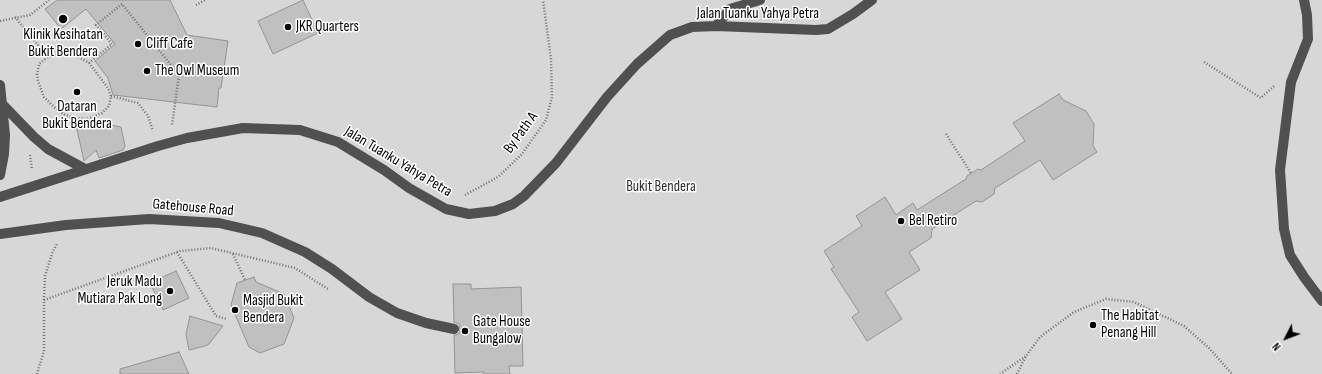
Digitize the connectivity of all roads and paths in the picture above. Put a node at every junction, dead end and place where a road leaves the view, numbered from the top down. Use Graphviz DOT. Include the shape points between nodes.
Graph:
graph roads {
  1 [pos="49,0"];
  2 [pos="205,0"];
  3 [pos="543,0"];
  4 [pos="760,0"];
  5 [pos="872,0"];
  6 [pos="1304,0"];
  7 [pos="196,5"];
  8 [pos="15,18"];
  9 [pos="0,21"];
  10 [pos="716,26"];
  11 [pos="48,57"];
  12 [pos="1204,62"];
  13 [pos="89,64"];
  14 [pos="1277,83"];
  15 [pos="0,85"];
  16 [pos="111,96"];
  17 [pos="3,105"];
  18 [pos="148,116"];
  19 [pos="172,126"];
  20 [pos="946,134"];
  21 [pos="34,137"];
  22 [pos="84,169"];
  23 [pos="972,173"];
  24 [pos="0,175"];
  25 [pos="33,187"];
  26 [pos="460,196"];
  27 [pos="0,197"];
  28 [pos="66,225"];
  29 [pos="0,234"];
  30 [pos="178,252"];
  31 [pos="233,254"];
  32 [pos="245,280"];
  33 [pos="334,293"];
  34 [pos="44,300"];
  35 [pos="1322,301"];
  36 [pos="226,319"];
  37 [pos="454,329"];
  38 [pos="1026,356"];
  39 [pos="37,374"];
  40 [pos="1000,374"];
  41 [pos="1017,374"];
  42 [pos="1232,374"];
  1 -- 8 [label="path" via="30,14"];
  2 -- 7 [label="path"];
  3 -- 26 [label="path, By Path A" via="551,59 552,96 546,120 522,154 498,177"];
  4 -- 10 [label="street" via="730,9"];
  5 -- 10 [label="street, Jalan Tuanku Yahya Petra" via="828,29"];
  6 -- 35 [label="street" via="1308,39 1291,82 1280,170 1284,230 1290,255"];
  8 -- 9 [label="path"];
  8 -- 11 [label="path"];
  10 -- 22 [label="street, Jalan Tuanku Yahya Petra" via="692,27 670,35 617,86 556,163 524,196 513,204 495,211 469,214 446,209 338,142 300,130 243,128 187,138"];
  11 -- 13 [label="path" via="64,53 77,56"];
  11 -- 16 [label="path" via="39,64 38,81 44,97 64,115 87,119 102,113 109,106"];
  12 -- 14 [label="path" via="1261,98"];
  13 -- 16 [label="path" via="108,88"];
  13 -- 19 [label="path" via="112,44 96,25 122,4 178,75"];
  15 -- 17 [label="street"];
  16 -- 18 [label="path" via="138,103"];
  17 -- 21 [label="street"];
  17 -- 24 [label="street" via="5,134"];
  20 -- 23 [label="path"];
  21 -- 22 [label="street" via="48,149"];
  21 -- 25 [label="path" via="29,146"];
  22 -- 25 [label="street, Jalan Tuanku Yahya Petra"];
  25 -- 27 [label="street, Jalan Tuanku Yahya Petra"];
  28 -- 29 [label="street, Gatehouse Road"];
  28 -- 34 [label="path" via="53,251 45,276"];
  28 -- 37 [label="street, Gatehouse Road" via="149,219 219,223 262,233 305,252 369,297 397,313"];
  30 -- 31 [label="path" via="211,248"];
  30 -- 34 [label="path"];
  30 -- 36 [label="path" via="216,316"];
  31 -- 32 [label="path"];
  31 -- 33 [label="path" via="295,268"];
  34 -- 39 [label="path" via="44,351"];
  38 -- 40 [label="path"];
  38 -- 41 [label="path"];
  38 -- 42 [label="path" via="1040,337 1074,312 1106,299 1134,302 1184,326 1209,348"];
}
